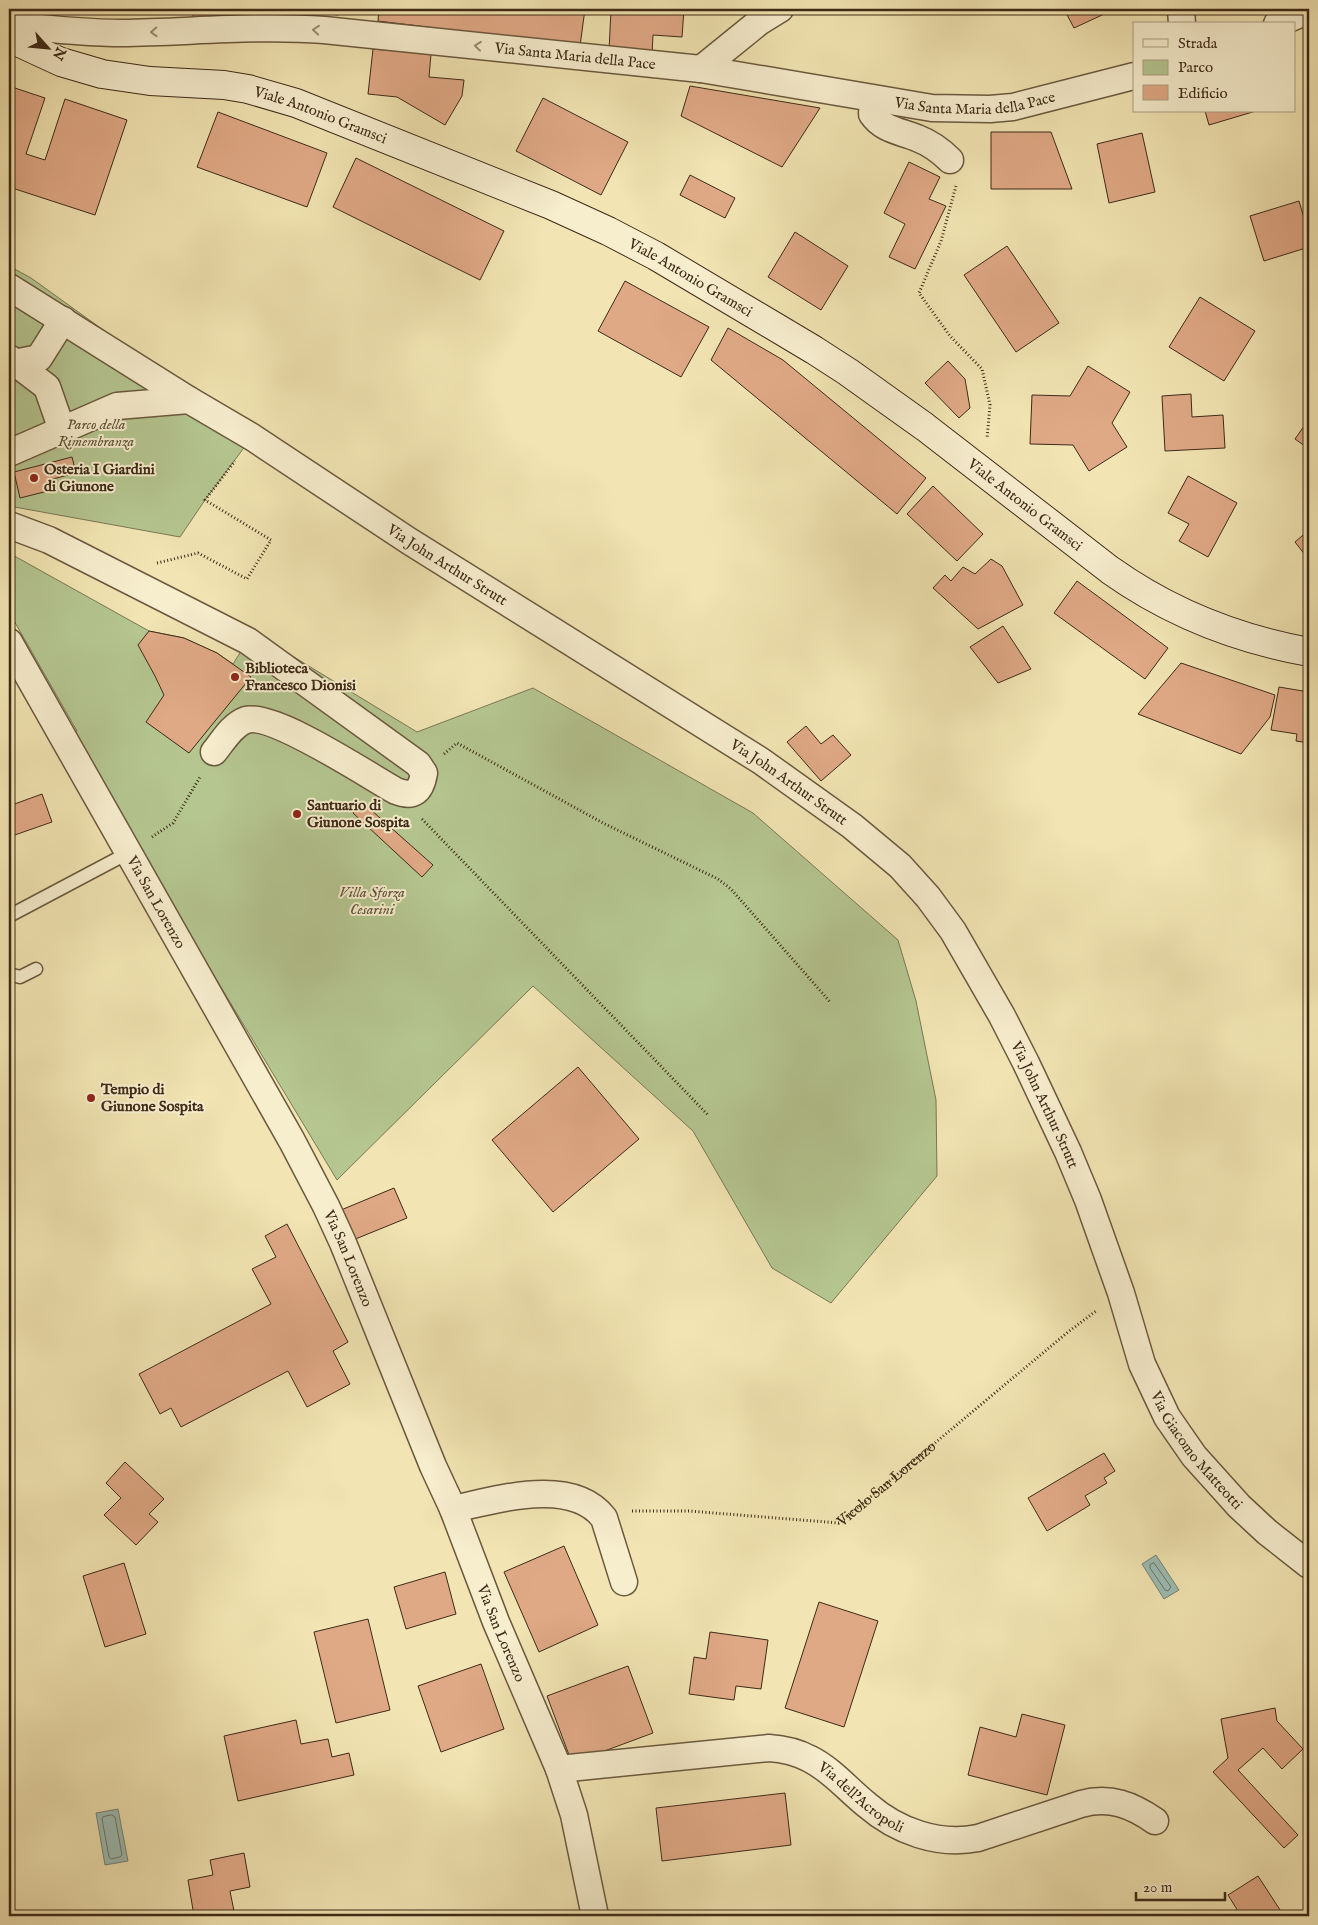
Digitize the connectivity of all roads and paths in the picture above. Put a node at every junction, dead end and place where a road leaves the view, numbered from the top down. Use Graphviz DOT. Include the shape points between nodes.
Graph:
graph roads {
  1 [pos="780,9"];
  2 [pos="1181,9"];
  3 [pos="1309,10"];
  4 [pos="1182,22"];
  5 [pos="1282,22"];
  6 [pos="9,25"];
  7 [pos="9,38"];
  8 [pos="701,69"];
  9 [pos="1133,76"];
  10 [pos="874,99"];
  11 [pos="950,160"];
  12 [pos="10,291"];
  13 [pos="63,320"];
  14 [pos="11,362"];
  15 [pos="189,400"];
  16 [pos="62,430"];
  17 [pos="252,437"];
  18 [pos="9,452"];
  19 [pos="969,461"];
  20 [pos="9,525"];
  21 [pos="139,584"];
  22 [pos="9,642"];
  23 [pos="1309,652"];
  24 [pos="214,752"];
  25 [pos="424,773"];
  26 [pos="396,792"];
  27 [pos="128,853"];
  28 [pos="9,916"];
  29 [pos="36,969"];
  30 [pos="9,974"];
  31 [pos="831,1003"];
  32 [pos="709,1116"];
  33 [pos="1123,1300"];
  34 [pos="453,1509"];
  35 [pos="599,1512"];
  36 [pos="1309,1565"];
  37 [pos="624,1582"];
  38 [pos="559,1770"];
  39 [pos="1155,1821"];
  40 [pos="595,1916"];
  1 -- 8 [label="street"];
  2 -- 4 [label="street"];
  3 -- 5 [label="street"];
  8 -- 6 [label="street, Via Santa Maria della Pace, one-way" via="302,28 121,33"];
  7 -- 19 [label="street, Viale Antonio Gramsci" via="48,56 102,74 150,81 224,85 271,96 564,210 649,252 814,350"];
  8 -- 10 [label="street, Via Santa Maria della Pace"];
  9 -- 10 [label="street, Via Santa Maria della Pace" via="1026,104 990,109 932,108"];
  10 -- 11 [label="street" via="872,114 877,122 926,142"];
  11 -- 19 [label="path" via="958,179 941,241 919,292 950,336 982,368 990,405 987,440"];
  12 -- 13 [label="street, Via John Arthur Strutt"];
  13 -- 14 [label="street" via="39,358"];
  13 -- 15 [label="street, Via John Arthur Strutt"];
  14 -- 16 [label="street" via="47,387"];
  15 -- 16 [label="street" via="117,406"];
  15 -- 17 [label="street, Via John Arthur Strutt"];
  16 -- 18 [label="street"];
  17 -- 21 [label="path" via="205,500 271,540 247,579 198,553 149,565"];
  17 -- 33 [label="street, Via John Arthur Strutt" via="409,541 779,773 900,866 947,922 1002,1016 1068,1152"];
  19 -- 23 [label="street, Viale Antonio Gramsci" via="1110,570 1153,597 1228,631"];
  20 -- 21 [label="street" via="49,540"];
  21 -- 25 [label="street" via="248,641 418,764"];
  22 -- 27 [label="street, Via San Lorenzo"];
  24 -- 26 [label="street" via="232,729 246,720 258,719 311,742"];
  24 -- 27 [label="path" via="173,823"];
  25 -- 26 [label="street" via="422,784 414,793"];
  25 -- 31 [label="path" via="457,743 605,824 718,879 731,889"];
  26 -- 32 [label="path"];
  27 -- 28 [label="lane"];
  27 -- 34 [label="street, Via San Lorenzo" via="326,1206"];
  29 -- 30 [label="lane" via="20,977"];
  33 -- 35 [label="path, Vicolo San Lorenzo" via="1068,1332 839,1523 689,1511"];
  33 -- 36 [label="street, Via Giacomo Matteotti" via="1150,1384 1182,1441 1252,1519"];
  34 -- 35 [label="street" via="514,1497 551,1494 574,1498"];
  34 -- 38 [label="street, Via San Lorenzo" via="496,1622"];
  35 -- 37 [label="street" via="608,1526"];
  38 -- 39 [label="street, Via dell'Acropoli" via="769,1748 797,1752 811,1759 885,1818 904,1829 936,1839 963,1841 978,1838 1099,1800 1134,1807"];
  38 -- 40 [label="street, Via San Lorenzo" via="576,1822"];
}
